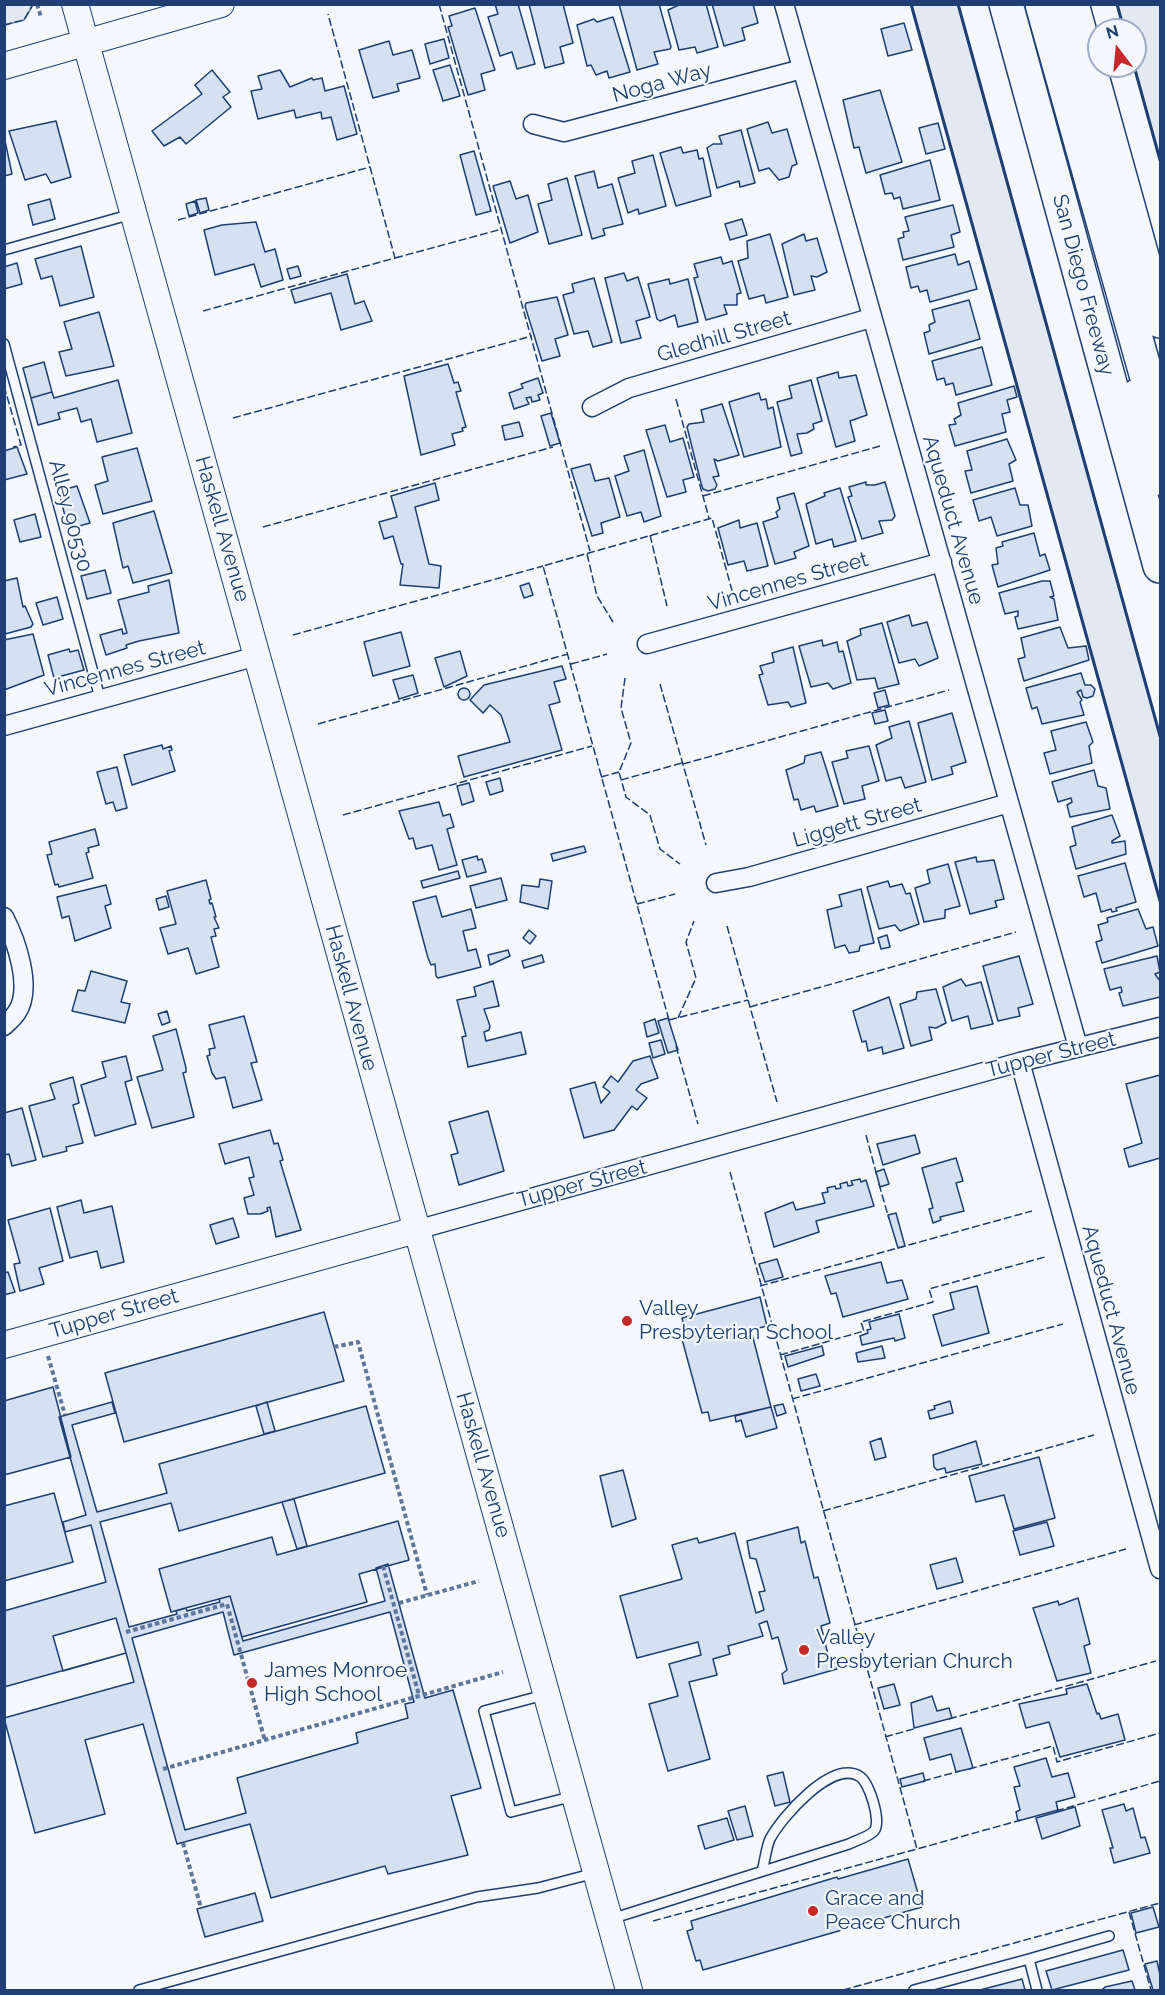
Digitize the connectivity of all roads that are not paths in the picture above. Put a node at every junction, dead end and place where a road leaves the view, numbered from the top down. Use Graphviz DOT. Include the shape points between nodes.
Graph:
graph roads {
  1 [pos="75,4"];
  2 [pos="221,4"];
  3 [pos="784,4"];
  4 [pos="1006,4"];
  5 [pos="1028,4"];
  6 [pos="1042,4"];
  7 [pos="1072,4"];
  8 [pos="86,43"];
  9 [pos="4,66"];
  10 [pos="802,69"];
  11 [pos="533,124"];
  12 [pos="134,213"];
  13 [pos="4,250"];
  14 [pos="871,318"];
  15 [pos="1161,321"];
  16 [pos="4,344"];
  17 [pos="592,407"];
  18 [pos="1161,427"];
  19 [pos="1161,478"];
  20 [pos="942,562"];
  21 [pos="1161,566"];
  22 [pos="647,644"];
  23 [pos="257,656"];
  24 [pos="100,698"];
  25 [pos="4,726"];
  26 [pos="1009,803"];
  27 [pos="716,883"];
  28 [pos="4,918"];
  29 [pos="4,1026"];
  30 [pos="1161,1027"];
  31 [pos="1078,1047"];
  32 [pos="1020,1062"];
  33 [pos="416,1230"];
  34 [pos="4,1345"];
  35 [pos="1161,1569"];
  36 [pos="546,1694"];
  37 [pos="574,1796"];
  38 [pos="762,1871"];
  39 [pos="595,1873"];
  40 [pos="609,1919"];
  41 [pos="1109,1936"];
  42 [pos="1029,1959"];
  43 [pos="139,1990"];
  44 [pos="629,1990"];
  45 [pos="914,1990"];
  46 [pos="1037,1990"];
  1 -- 8 [label="main road, Haskell Avenue"];
  2 -- 8 [label="main road"];
  3 -- 10 [label="street, Aqueduct Avenue"];
  4 -- 21 [label="highway, San Diego Freeway"];
  5 -- 19 [label="highway"];
  6 -- 18 [label="highway"];
  7 -- 15 [label="highway"];
  8 -- 9 [label="main road"];
  8 -- 12 [label="main road, Haskell Avenue"];
  10 -- 11 [label="street, Noga Way" via="564,132"];
  10 -- 14 [label="street, Aqueduct Avenue"];
  12 -- 13 [label="lane"];
  12 -- 23 [label="main road, Haskell Avenue"];
  14 -- 17 [label="street, Gledhill Street" via="629,388"];
  14 -- 20 [label="street, Aqueduct Avenue"];
  16 -- 24 [label="lane, Alley 90530"];
  20 -- 22 [label="street, Vincennes Street"];
  20 -- 26 [label="street, Aqueduct Avenue"];
  23 -- 24 [label="street, Vincennes Street"];
  23 -- 33 [label="main road, Haskell Avenue"];
  24 -- 25 [label="street, Vincennes Street"];
  26 -- 27 [label="street, Liggett Street"];
  26 -- 31 [label="street, Aqueduct Avenue"];
  28 -- 29 [label="street" via="21,960 23,994 18,1011"];
  30 -- 31 [label="street, Tupper Street"];
  31 -- 32 [label="street, Tupper Street"];
  32 -- 33 [label="street, Tupper Street"];
  32 -- 35 [label="street, Aqueduct Avenue"];
  33 -- 34 [label="main road, Tupper Street"];
  33 -- 36 [label="main road, Haskell Avenue"];
  36 -- 37 [label="main road, Haskell Avenue"];
  36 -- 37 [label="lane" via="484,1711 511,1812"];
  37 -- 39 [label="main road, Haskell Avenue"];
  38 -- 38 [label="lane" via="849,1844 873,1832 875,1812 867,1784 850,1773 826,1780 802,1797 769,1841"];
  38 -- 40 [label="lane"];
  39 -- 40 [label="main road, Haskell Avenue"];
  39 -- 43 [label="lane" via="538,1888 477,1897"];
  40 -- 44 [label="main road, Haskell Avenue"];
  41 -- 42 [label="lane"];
  42 -- 45 [label="lane"];
  42 -- 46 [label="lane"];
}
